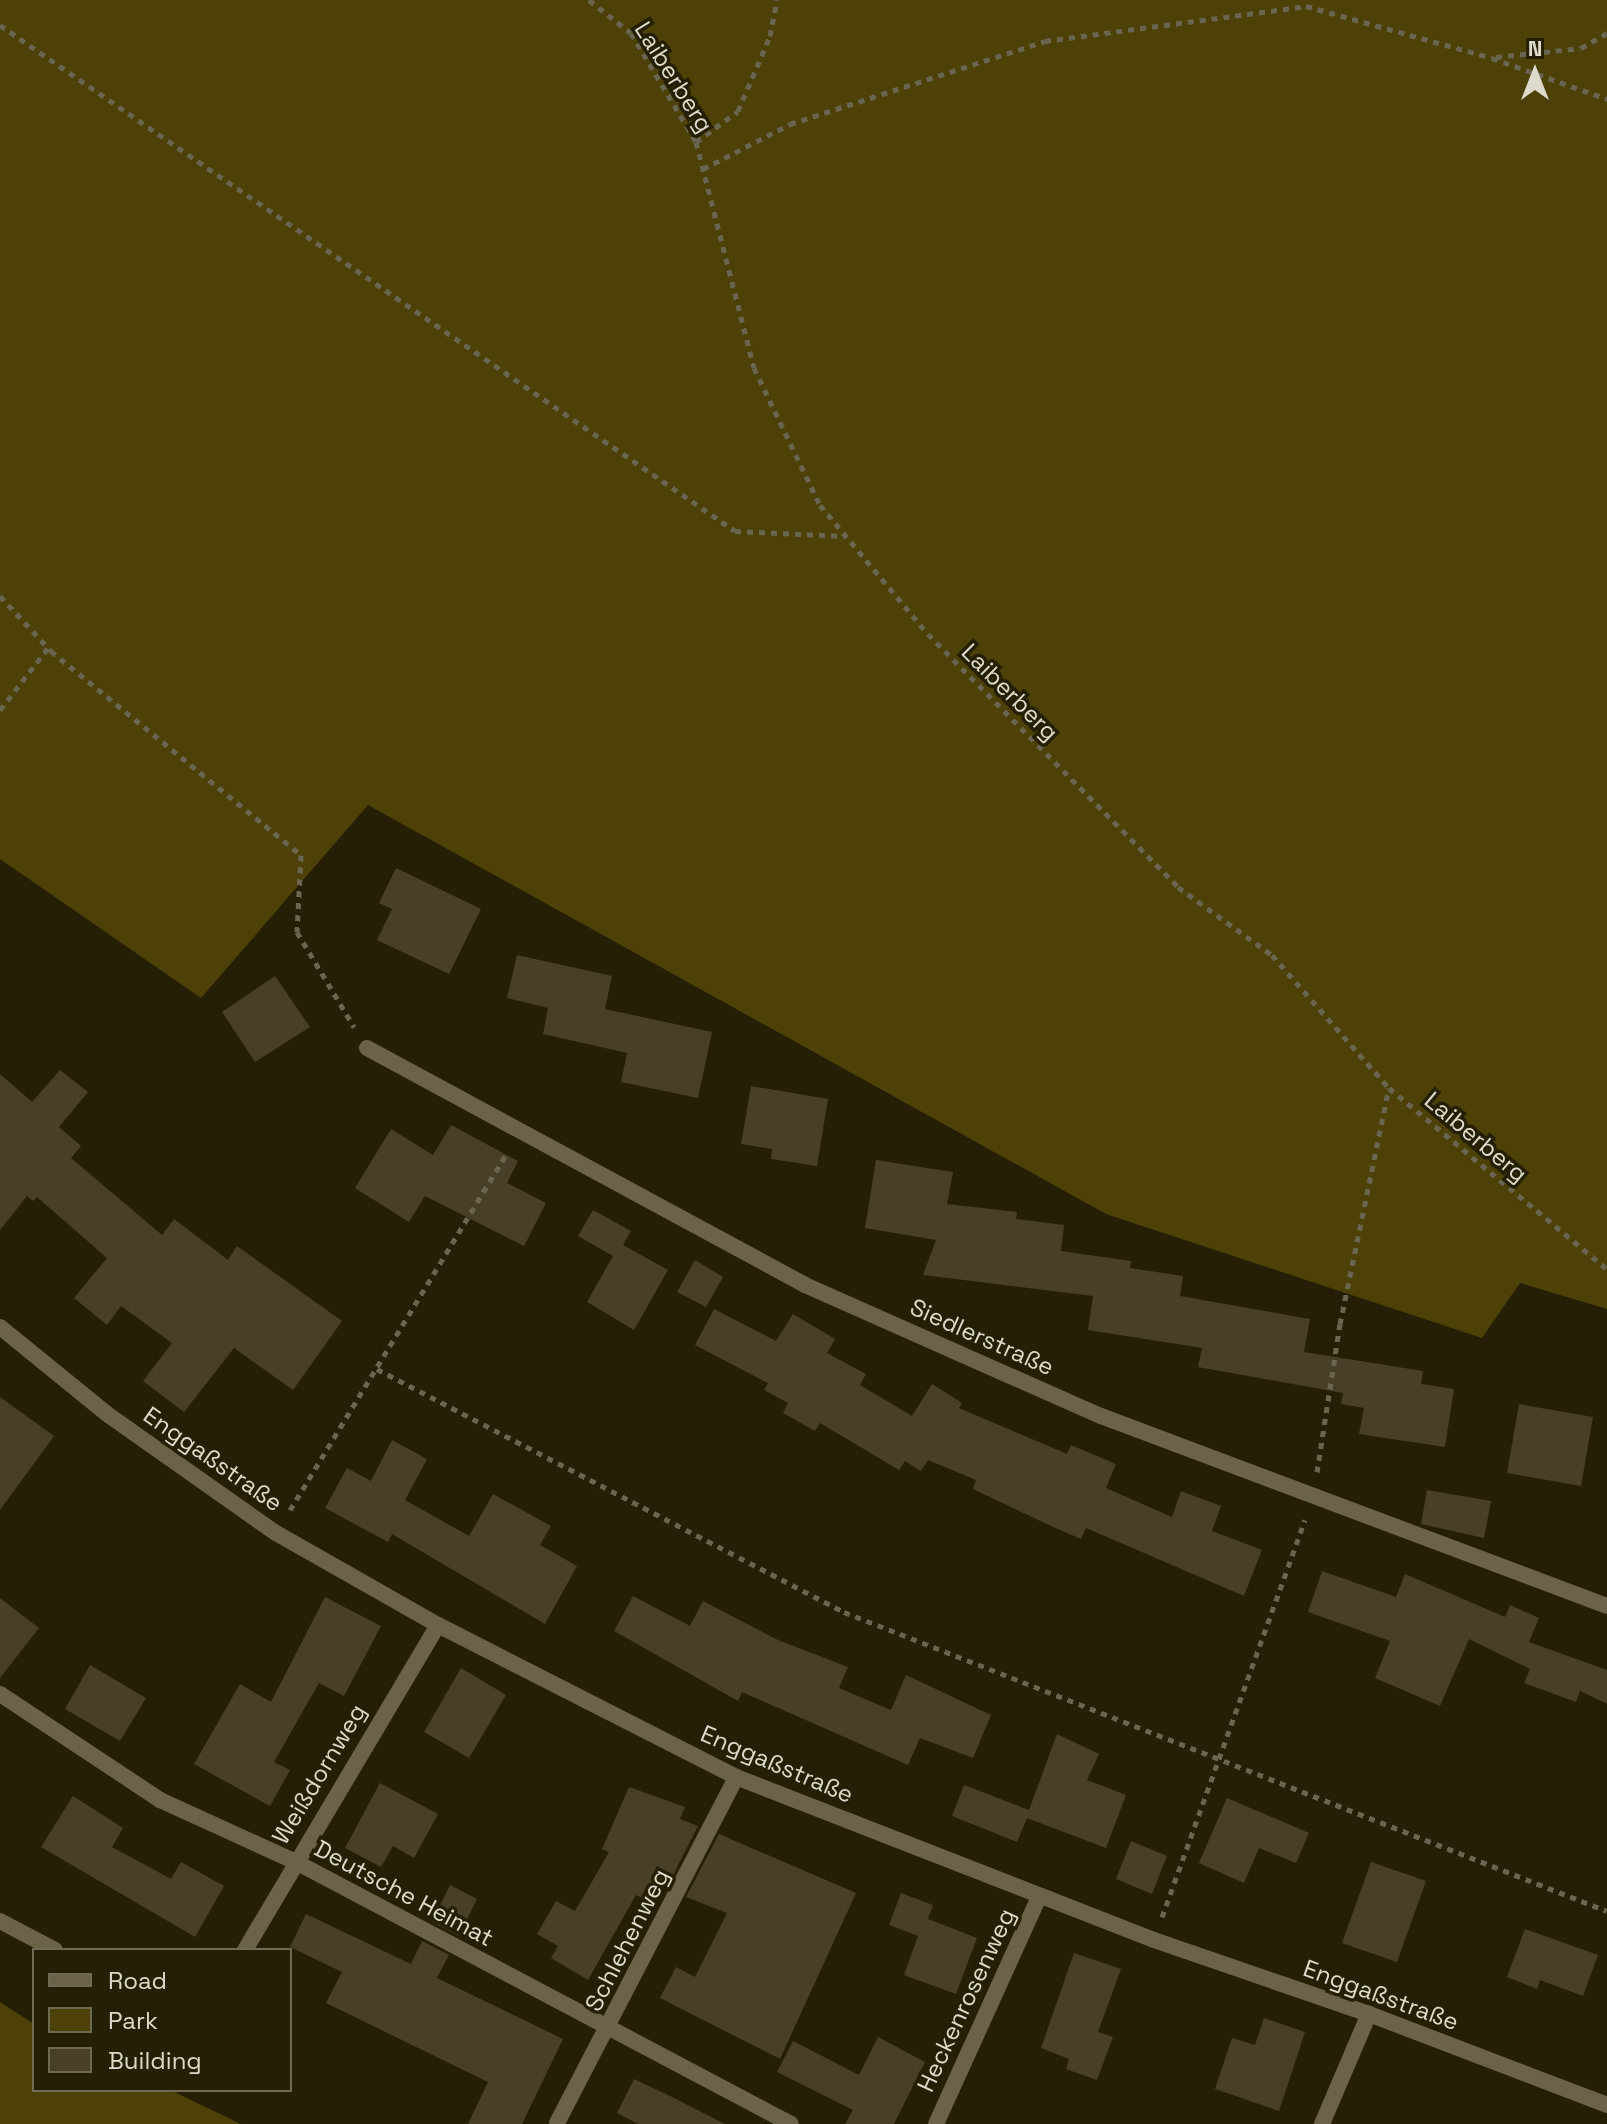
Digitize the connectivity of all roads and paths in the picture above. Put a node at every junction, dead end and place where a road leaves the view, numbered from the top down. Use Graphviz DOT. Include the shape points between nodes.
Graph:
graph roads {
  1 [pos="589,0"];
  2 [pos="777,0"];
  3 [pos="0,25"];
  4 [pos="1607,33"];
  5 [pos="1492,58"];
  6 [pos="1607,99"];
  7 [pos="696,142"];
  8 [pos="703,169"];
  9 [pos="845,536"];
  10 [pos="0,596"];
  11 [pos="48,648"];
  12 [pos="0,710"];
  13 [pos="367,1048"];
  14 [pos="1389,1088"];
  15 [pos="520,1131"];
  16 [pos="1607,1269"];
  17 [pos="0,1327"];
  18 [pos="377,1369"];
  19 [pos="1313,1499"];
  20 [pos="276,1533"];
  21 [pos="1607,1606"];
  22 [pos="438,1625"];
  23 [pos="0,1694"];
  24 [pos="1217,1760"];
  25 [pos="736,1777"];
  26 [pos="294,1861"];
  27 [pos="1039,1897"];
  28 [pos="1607,1911"];
  29 [pos="0,1921"];
  30 [pos="1154,1940"];
  31 [pos="51,1948"];
  32 [pos="246,1948"];
  33 [pos="1369,2014"];
  34 [pos="609,2030"];
  35 [pos="1607,2105"];
  36 [pos="557,2123"];
  37 [pos="791,2124"];
  38 [pos="936,2124"];
  39 [pos="1322,2124"];
  1 -- 7 [label="path, Laiberberg" via="631,33"];
  2 -- 7 [label="path" via="770,36 738,111"];
  3 -- 9 [label="path" via="735,531"];
  4 -- 5 [label="path" via="1581,48"];
  5 -- 6 [label="path"];
  5 -- 8 [label="path" via="1306,6 1045,41 790,124"];
  7 -- 8 [label="path, Laiberberg"];
  8 -- 9 [label="path, Laiberberg" via="754,368 820,505"];
  9 -- 14 [label="path, Laiberberg" via="928,634 1178,887 1272,955"];
  10 -- 11 [label="path"];
  11 -- 12 [label="path"];
  11 -- 13 [label="path" via="301,855 297,932"];
  13 -- 15 [label="street, Siedlerstraße"];
  14 -- 16 [label="path, Laiberberg"];
  14 -- 19 [label="path" via="1340,1324"];
  15 -- 18 [label="path"];
  15 -- 19 [label="street, Siedlerstraße" via="805,1285 1101,1416"];
  17 -- 20 [label="street, Enggaßstraße" via="107,1414"];
  18 -- 20 [label="path"];
  18 -- 24 [label="path" via="844,1612"];
  19 -- 21 [label="street, Siedlerstraße"];
  19 -- 24 [label="path"];
  20 -- 22 [label="street, Enggaßstraße"];
  22 -- 25 [label="street, Enggaßstraße"];
  22 -- 26 [label="street, Weißdornweg"];
  23 -- 26 [label="street, Deutsche Heimat" via="160,1800"];
  24 -- 28 [label="path"];
  24 -- 30 [label="path"];
  25 -- 27 [label="street, Enggaßstraße"];
  25 -- 34 [label="street, Schlehenweg"];
  26 -- 32 [label="street, Weißdornweg"];
  26 -- 34 [label="street, Deutsche Heimat"];
  27 -- 30 [label="street, Enggaßstraße"];
  27 -- 38 [label="street, Heckenrosenweg"];
  29 -- 31 [label="street"];
  30 -- 33 [label="street, Enggaßstraße"];
  33 -- 35 [label="street, Enggaßstraße"];
  33 -- 39 [label="street"];
  34 -- 36 [label="street, Schlehenweg"];
  34 -- 37 [label="street, Deutsche Heimat"];
}
